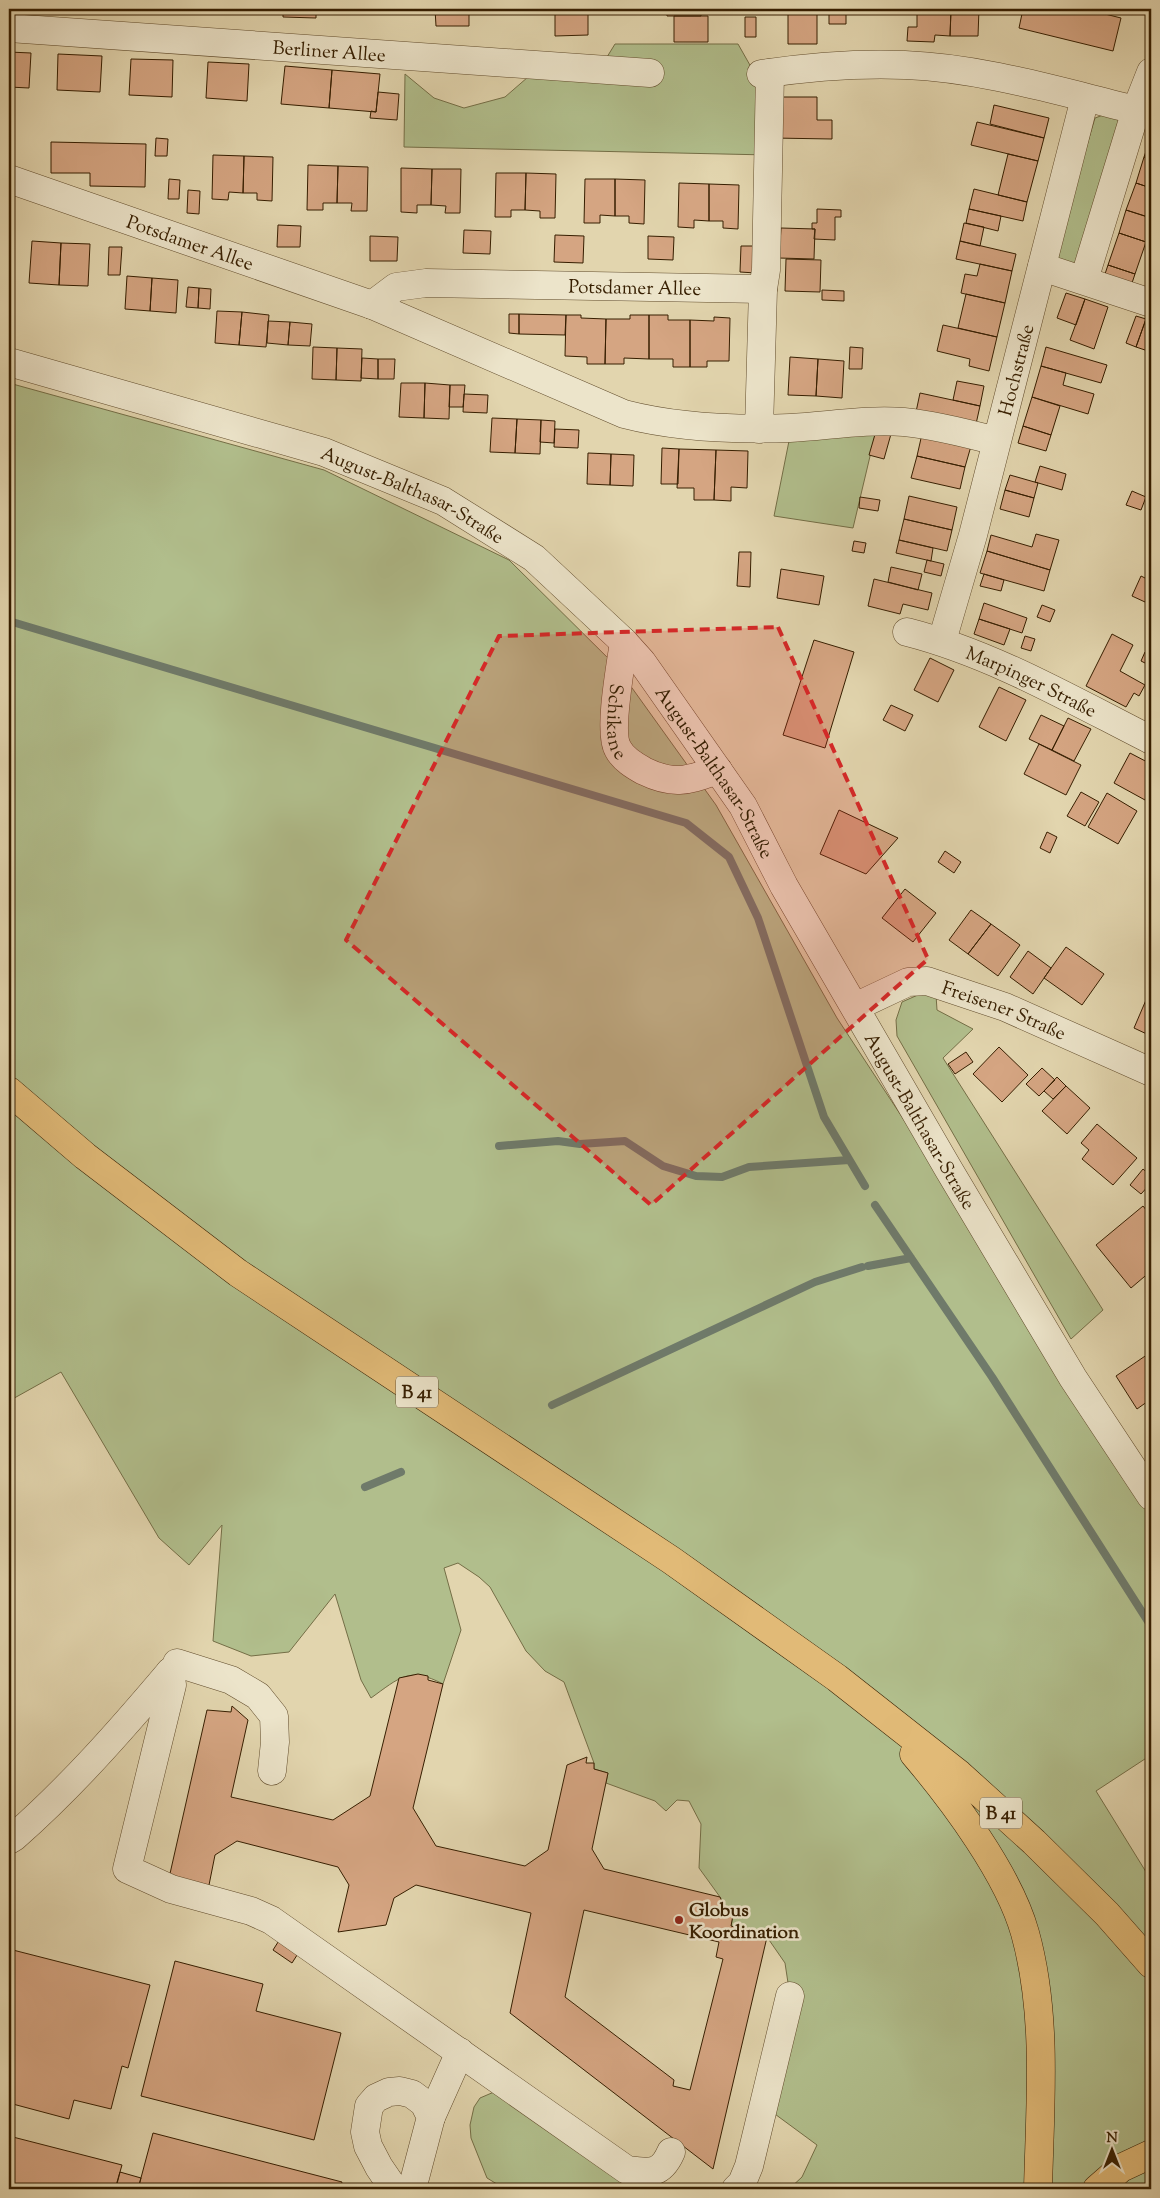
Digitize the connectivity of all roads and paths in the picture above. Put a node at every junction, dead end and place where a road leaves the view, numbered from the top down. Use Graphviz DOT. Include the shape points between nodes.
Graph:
graph roads {
  1 [pos="9,28"];
  2 [pos="1151,72"];
  3 [pos="650,73"];
  4 [pos="1084,98"];
  5 [pos="1136,110"];
  6 [pos="9,179"];
  7 [pos="1042,267"];
  8 [pos="1084,280"];
  9 [pos="762,289"];
  10 [pos="1151,303"];
  11 [pos="372,305"];
  12 [pos="9,362"];
  13 [pos="759,429"];
  14 [pos="996,441"];
  15 [pos="907,632"];
  16 [pos="942,641"];
  17 [pos="624,642"];
  18 [pos="1151,740"];
  19 [pos="718,770"];
  20 [pos="854,1007"];
  21 [pos="1151,1072"];
  22 [pos="9,1091"];
  23 [pos="1151,1496"];
  24 [pos="177,1663"];
  25 [pos="837,1678"];
  26 [pos="272,1771"];
  27 [pos="9,1840"];
  28 [pos="1151,1964"];
  29 [pos="790,1996"];
  30 [pos="460,2052"];
  31 [pos="431,2117"];
  32 [pos="671,2152"];
  33 [pos="1147,2154"];
  34 [pos="627,2170"];
  35 [pos="394,2189"];
  36 [pos="412,2189"];
  37 [pos="668,2189"];
  38 [pos="736,2189"];
  39 [pos="1038,2189"];
  40 [pos="1098,2189"];
  1 -- 3 [label="street, Berliner Allee"];
  2 -- 5 [label="street"];
  4 -- 5 [label="street"];
  4 -- 7 [label="street, Hochstraße"];
  4 -- 9 [label="street" via="1007,79 906,65 843,64 765,73 766,270"];
  5 -- 8 [label="street"];
  6 -- 11 [label="street, Potsdamer Allee"];
  7 -- 8 [label="street"];
  7 -- 14 [label="street, Hochstraße"];
  8 -- 10 [label="street"];
  9 -- 11 [label="street, Potsdamer Allee" via="426,283 396,287"];
  9 -- 13 [label="street"];
  11 -- 13 [label="street, Potsdamer Allee" via="624,414 657,422"];
  12 -- 17 [label="street, August-Balthasar-Straße" via="324,452 443,501 534,558"];
  13 -- 14 [label="street, Potsdamer Allee" via="850,422 902,422 945,428"];
  14 -- 16 [label="street, Hochstraße"];
  15 -- 16 [label="street, Marpinger Straße"];
  16 -- 18 [label="street, Marpinger Straße" via="974,653"];
  17 -- 19 [label="street, August-Balthasar-Straße" via="642,662"];
  17 -- 19 [label="street, Schikane" via="614,719 617,749 633,765 659,778 683,781"];
  19 -- 20 [label="street, August-Balthasar-Straße" via="743,806 784,886"];
  20 -- 21 [label="street, Freisener Straße" via="908,982 928,981 1005,1007"];
  20 -- 23 [label="street, August-Balthasar-Straße" via="1073,1378"];
  22 -- 25 [label="highway, B 41" via="85,1156 238,1273 671,1560"];
  24 -- 26 [label="street" via="231,1680 258,1696 274,1716"];
  25 -- 28 [label="highway, B 41" via="959,1774 1107,1914"];
  25 -- 39 [label="highway" via="895,1731 937,1781 981,1844 1024,1931 1034,1972 1040,2023"];
  27 -- 30 [label="street" via="50,1804 97,1755 170,1672 172,1685 127,1869 171,1889 251,1911 271,1920"];
  29 -- 38 [label="street" via="749,2166"];
  30 -- 31 [label="street"];
  30 -- 34 [label="street"];
  31 -- 35 [label="street" via="424,2103 412,2094 400,2091 376,2098 369,2106 365,2132 368,2146"];
  31 -- 36 [label="street"];
  32 -- 34 [label="street" via="665,2166 658,2170"];
  33 -- 40 [label="highway" via="1121,2168"];
  34 -- 37 [label="street"];
}
